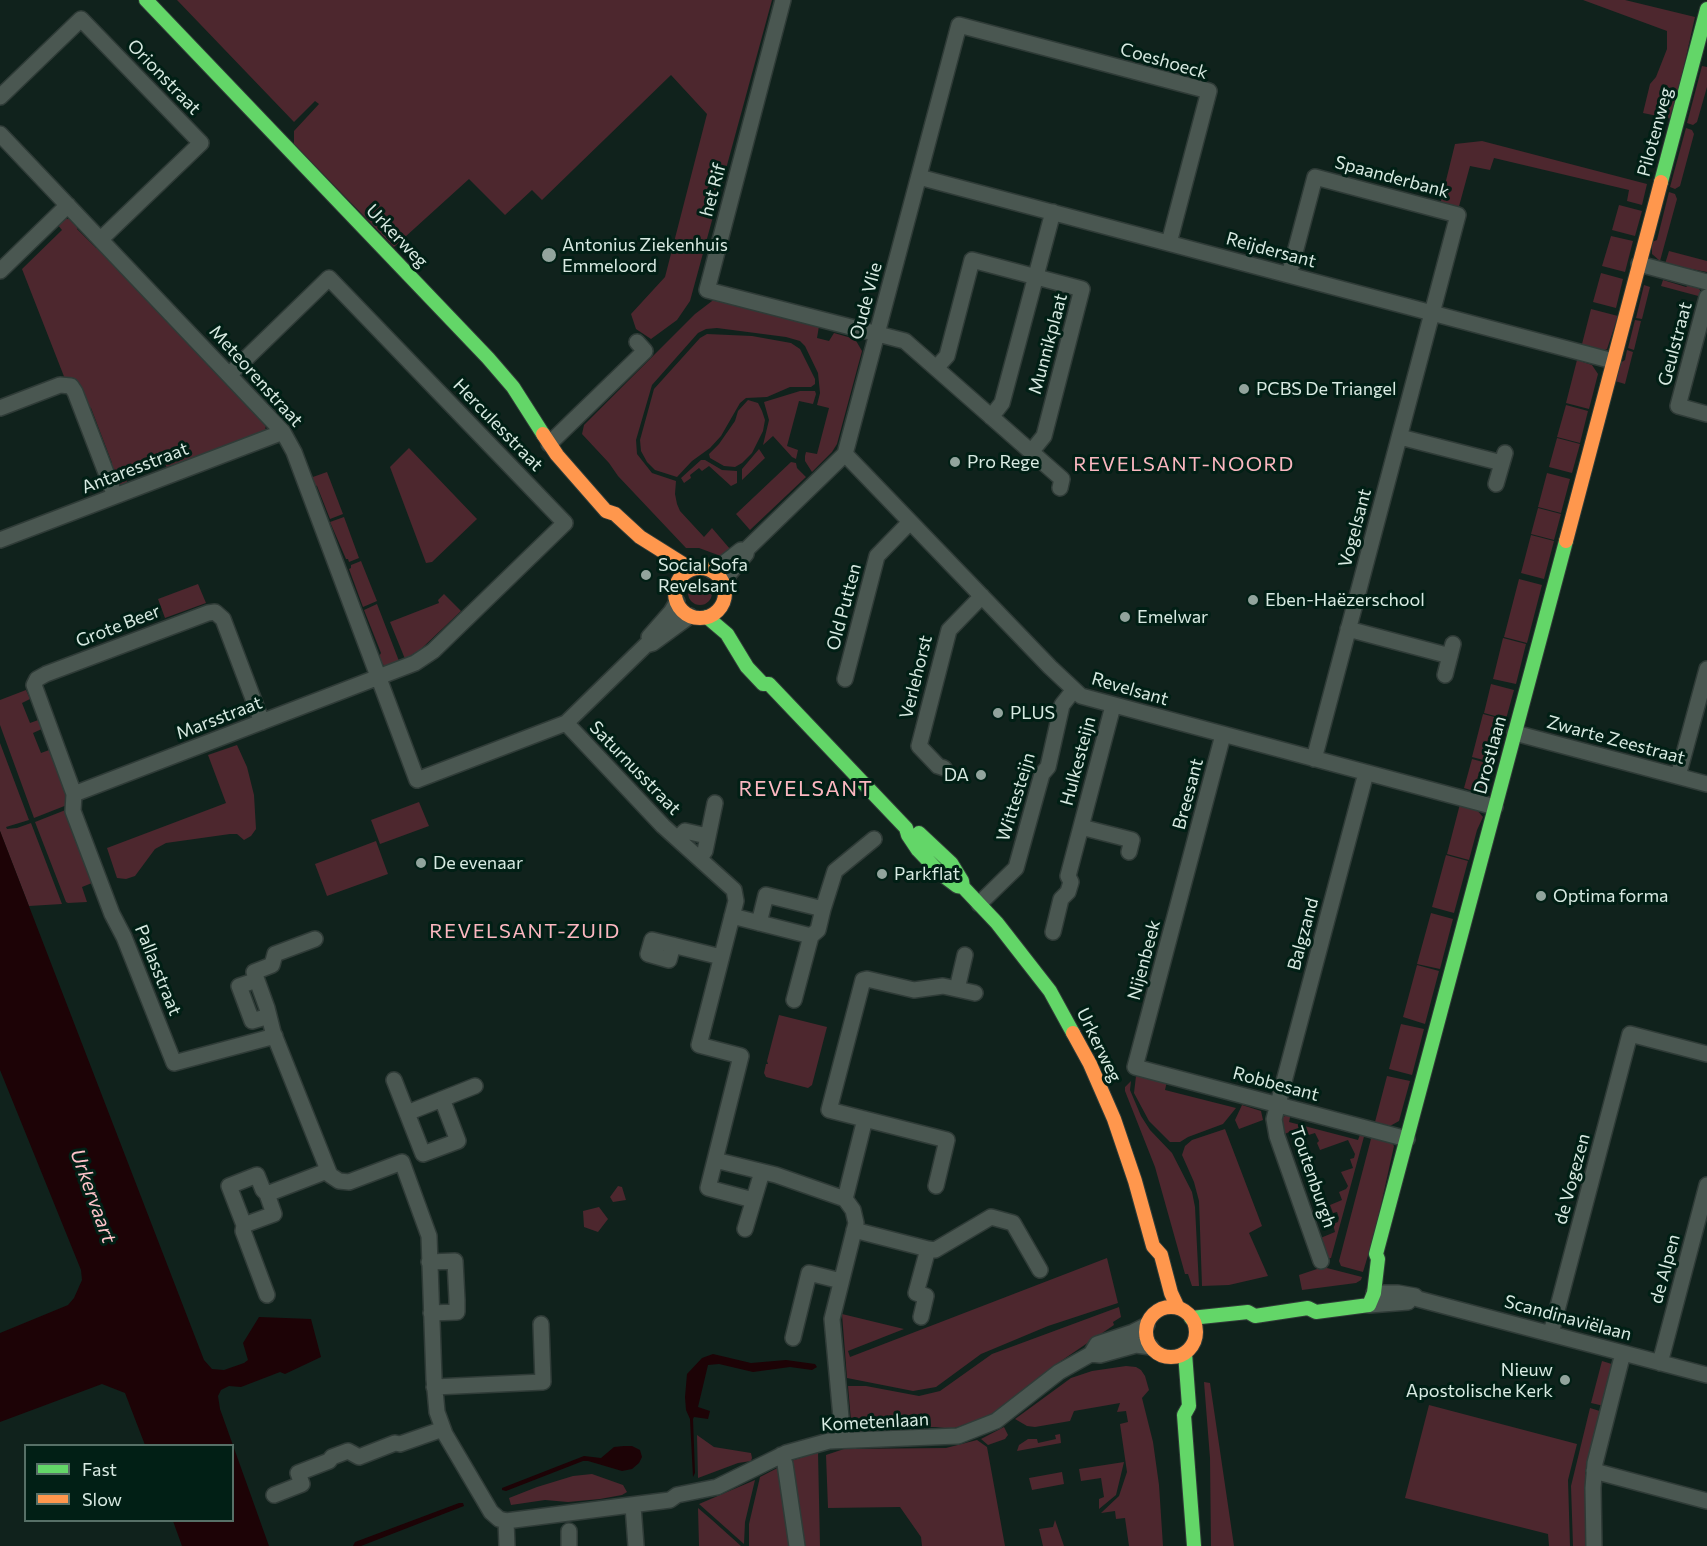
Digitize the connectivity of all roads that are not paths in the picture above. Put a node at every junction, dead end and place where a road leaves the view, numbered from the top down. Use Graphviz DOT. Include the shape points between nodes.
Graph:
graph roads {
  1 [pos="146,0"];
  2 [pos="783,0"];
  3 [pos="1707,9"];
  4 [pos="959,25"];
  5 [pos="0,97"];
  6 [pos="0,134"];
  7 [pos="919,177"];
  8 [pos="68,205"];
  9 [pos="1053,212"];
  10 [pos="102,239"];
  11 [pos="1169,243"];
  12 [pos="1639,264"];
  13 [pos="0,271"];
  14 [pos="1289,275"];
  15 [pos="1036,277"];
  16 [pos="1707,282"];
  17 [pos="1707,297"];
  18 [pos="1432,313"];
  19 [pos="877,335"];
  20 [pos="637,342"];
  21 [pos="1613,361"];
  22 [pos="936,368"];
  23 [pos="230,374"];
  24 [pos="0,408"];
  25 [pos="1707,414"];
  26 [pos="991,417"];
  27 [pos="284,432"];
  28 [pos="1400,436"];
  29 [pos="549,444"];
  30 [pos="1031,452"];
  31 [pos="845,454"];
  32 [pos="1496,484"];
  33 [pos="1060,489"];
  34 [pos="115,496"];
  35 [pos="606,511"];
  36 [pos="910,522"];
  37 [pos="0,540"];
  38 [pos="747,549"];
  39 [pos="691,569"];
  40 [pos="711,570"];
  41 [pos="677,583"];
  42 [pos="724,586"];
  43 [pos="982,596"];
  44 [pos="677,602"];
  45 [pos="723,603"];
  46 [pos="690,616"];
  47 [pos="707,617"];
  48 [pos="1348,629"];
  49 [pos="646,645"];
  50 [pos="1707,669"];
  51 [pos="1445,675"];
  52 [pos="379,678"];
  53 [pos="845,679"];
  54 [pos="769,684"];
  55 [pos="1073,691"];
  56 [pos="1113,706"];
  57 [pos="262,722"];
  58 [pos="566,723"];
  59 [pos="1515,733"];
  60 [pos="1223,735"];
  61 [pos="1314,759"];
  62 [pos="944,768"];
  63 [pos="1366,773"];
  64 [pos="1678,776"];
  65 [pos="1707,784"];
  66 [pos="74,794"];
  67 [pos="715,803"];
  68 [pos="1495,807"];
  69 [pos="1081,826"];
  70 [pos="707,836"];
  71 [pos="678,838"];
  72 [pos="874,839"];
  73 [pos="1129,852"];
  74 [pos="700,858"];
  75 [pos="1189,863"];
  76 [pos="979,904"];
  77 [pos="823,909"];
  78 [pos="732,916"];
  79 [pos="759,923"];
  80 [pos="1053,932"];
  81 [pos="811,936"];
  82 [pos="315,939"];
  83 [pos="673,945"];
  84 [pos="965,955"];
  85 [pos="721,957"];
  86 [pos="957,989"];
  87 [pos="975,993"];
  88 [pos="794,1000"];
  89 [pos="275,1036"];
  90 [pos="1707,1054"];
  91 [pos="1135,1067"];
  92 [pos="394,1080"];
  93 [pos="475,1086"];
  94 [pos="442,1099"];
  95 [pos="1278,1105"];
  96 [pos="407,1113"];
  97 [pos="865,1119"];
  98 [pos="1407,1139"];
  99 [pos="423,1154"];
  100 [pos="715,1160"];
  101 [pos="403,1166"];
  102 [pos="327,1170"];
  103 [pos="762,1172"];
  104 [pos="1707,1185"];
  105 [pos="936,1186"];
  106 [pos="267,1194"];
  107 [pos="845,1199"];
  108 [pos="753,1200"];
  109 [pos="244,1225"];
  110 [pos="745,1228"];
  111 [pos="854,1230"];
  112 [pos="1153,1246"];
  113 [pos="928,1249"];
  114 [pos="1321,1261"];
  115 [pos="429,1262"];
  116 [pos="1040,1270"];
  117 [pos="841,1281"];
  118 [pos="267,1295"];
  119 [pos="1368,1297"];
  120 [pos="1178,1308"];
  121 [pos="431,1313"];
  122 [pos="1255,1316"];
  123 [pos="921,1317"];
  124 [pos="1152,1318"];
  125 [pos="1191,1318"];
  126 [pos="541,1324"];
  127 [pos="1225,1328"];
  128 [pos="1209,1332"];
  129 [pos="1551,1334"];
  130 [pos="793,1338"];
  131 [pos="1195,1338"];
  132 [pos="1151,1347"];
  133 [pos="1185,1353"];
  134 [pos="1623,1353"];
  135 [pos="1091,1354"];
  136 [pos="1165,1356"];
  137 [pos="1660,1363"];
  138 [pos="1171,1370"];
  139 [pos="1707,1375"];
  140 [pos="1173,1386"];
  141 [pos="434,1387"];
  142 [pos="1184,1415"];
  143 [pos="442,1429"];
  144 [pos="843,1439"];
  145 [pos="781,1455"];
  146 [pos="1594,1471"];
  147 [pos="274,1495"];
  148 [pos="1707,1501"];
  149 [pos="633,1506"];
  150 [pos="506,1521"];
  151 [pos="507,1546"];
  152 [pos="636,1546"];
  153 [pos="797,1546"];
  154 [pos="1194,1546"];
  155 [pos="1594,1546"];
  1 -- 29 [label="main road, Urkerweg" via="488,358 513,387"];
  2 -- 19 [label="street, het Rif" via="706,290"];
  3 -- 12 [label="main road, Pilotenweg"];
  4 -- 7 [label="street, Oude Vlie"];
  4 -- 11 [label="street, Coeshoeck" via="1209,91"];
  5 -- 10 [label="street, Orionstraat" via="81,19 201,143"];
  6 -- 8 [label="street, Meteorenstraat"];
  7 -- 9 [label="street, Reijdersant"];
  7 -- 19 [label="street, Oude Vlie"];
  8 -- 10 [label="street, Meteorenstraat"];
  8 -- 13 [label="street"];
  9 -- 11 [label="street, Reijdersant"];
  9 -- 15 [label="street, Munnikplaat"];
  10 -- 23 [label="street, Meteorenstraat"];
  11 -- 14 [label="street, Reijdersant"];
  12 -- 16 [label="street"];
  12 -- 21 [label="main road, Drostlaan"];
  14 -- 18 [label="street, Reijdersant"];
  14 -- 18 [label="street, Spaanderbank" via="1315,177 1458,215"];
  15 -- 22 [label="street, Munnikplaat" via="972,260 946,356"];
  15 -- 26 [label="street, Munnikplaat" via="1002,403"];
  15 -- 30 [label="street, Munnikplaat" via="1082,289 1044,436"];
  17 -- 25 [label="street, Geulstraat" via="1678,406"];
  18 -- 21 [label="street, Reijdersant"];
  18 -- 28 [label="street, Vogelsant"];
  19 -- 22 [label="street" via="905,341"];
  19 -- 31 [label="street, Oude Vlie"];
  20 -- 29 [label="street" via="645,351"];
  21 -- 59 [label="main road, Drostlaan"];
  22 -- 26 [label="street"];
  23 -- 27 [label="street, Meteorenstraat"];
  23 -- 52 [label="street, Herculesstraat" via="329,278 565,523 429,654"];
  24 -- 34 [label="street" via="63,385 70,386"];
  26 -- 30 [label="street"];
  27 -- 34 [label="street, Antaresstraat"];
  27 -- 52 [label="street, Meteorenstraat"];
  28 -- 32 [label="street" via="1503,458"];
  28 -- 48 [label="street, Vogelsant"];
  29 -- 35 [label="main road, Urkerweg"];
  30 -- 33 [label="street" via="1062,479"];
  31 -- 36 [label="street, Revelsant"];
  31 -- 38 [label="street"];
  34 -- 37 [label="street, Antaresstraat"];
  35 -- 39 [label="main road, Urkerweg"];
  35 -- 41 [label="main road, Urkerweg" via="608,521 629,543 659,562"];
  36 -- 43 [label="street, Revelsant"];
  36 -- 53 [label="street, Old Putten" via="877,556"];
  38 -- 40 [label="street" via="741,549"];
  38 -- 42 [label="street"];
  39 -- 40 [label="main road"];
  39 -- 41 [label="main road"];
  40 -- 42 [label="main road"];
  41 -- 44 [label="main road"];
  42 -- 45 [label="main road"];
  43 -- 55 [label="street, Revelsant"];
  43 -- 62 [label="street, Verlehorst" via="949,630 919,746"];
  44 -- 46 [label="main road"];
  44 -- 49 [label="street"];
  45 -- 47 [label="main road"];
  45 -- 54 [label="main road, Urkerweg"];
  46 -- 47 [label="main road"];
  46 -- 49 [label="street"];
  47 -- 54 [label="main road, Urkerweg" via="727,634 747,667 763,684"];
  48 -- 51 [label="street" via="1452,650"];
  48 -- 61 [label="street, Vogelsant"];
  49 -- 58 [label="street"];
  50 -- 64 [label="street"];
  52 -- 57 [label="street, Marsstraat"];
  52 -- 58 [label="street, Meteorenstraat" via="417,780"];
  54 -- 76 [label="main road, Urkerweg" via="906,828 928,840 946,858 963,887"];
  55 -- 56 [label="street, Revelsant"];
  55 -- 76 [label="street, Wittesteijn" via="1062,705 1048,767 1042,774 1016,868"];
  56 -- 60 [label="street, Revelsant"];
  56 -- 69 [label="street, Hulkesteijn"];
  57 -- 66 [label="street, Marsstraat"];
  57 -- 66 [label="street, Grote Beer" via="218,613 195,617 46,674 35,682 36,695"];
  58 -- 71 [label="street, Saturnusstraat"];
  59 -- 64 [label="street, Zwarte Zeestraat"];
  59 -- 68 [label="main road, Drostlaan"];
  60 -- 61 [label="street, Revelsant"];
  60 -- 75 [label="street, Breesant"];
  61 -- 63 [label="street, Revelsant"];
  63 -- 68 [label="street, Revelsant"];
  63 -- 95 [label="street, Balgzand"];
  64 -- 65 [label="street, Zwarte Zeestraat"];
  66 -- 89 [label="street, Pallasstraat" via="73,811 174,1063"];
  67 -- 70 [label="street"];
  68 -- 98 [label="main road, Drostlaan"];
  69 -- 73 [label="street, Hulkesteijn" via="1132,840"];
  69 -- 80 [label="street, Hulkesteijn" via="1068,876 1071,882 1061,899"];
  70 -- 71 [label="street, Saturnusstraat" via="685,831"];
  70 -- 74 [label="street"];
  71 -- 74 [label="street, Saturnusstraat"];
  72 -- 77 [label="street" via="835,871"];
  74 -- 78 [label="street, Saturnusstraat" via="734,890"];
  75 -- 91 [label="street, Nijenbeek"];
  76 -- 112 [label="main road, Urkerweg" via="1032,966 1080,1044 1124,1148"];
  77 -- 79 [label="street" via="766,895"];
  77 -- 81 [label="street" via="818,930"];
  78 -- 79 [label="street"];
  78 -- 85 [label="street, Saturnusstraat"];
  79 -- 81 [label="street"];
  81 -- 88 [label="street"];
  82 -- 89 [label="street" via="276,954 272,965 254,972 257,980 239,986 252,1021 269,1016"];
  83 -- 85 [label="street"];
  84 -- 86 [label="street"];
  85 -- 100 [label="street, Saturnusstraat" via="699,1045 741,1056"];
  86 -- 87 [label="street"];
  86 -- 97 [label="street" via="941,986 914,990 862,981 829,1110"];
  89 -- 102 [label="street"];
  90 -- 129 [label="street, de Vogezen" via="1630,1034"];
  91 -- 95 [label="street, Robbesant"];
  92 -- 96 [label="street"];
  93 -- 94 [label="street"];
  94 -- 96 [label="street"];
  94 -- 99 [label="street" via="458,1141"];
  95 -- 98 [label="street, Robbesant"];
  95 -- 114 [label="street, Toutenburgh" via="1274,1119 1277,1136"];
  96 -- 99 [label="street"];
  97 -- 105 [label="street" via="947,1140"];
  97 -- 107 [label="street"];
  98 -- 119 [label="main road, Drostlaan" via="1372,1257"];
  99 -- 101 [label="street"];
  100 -- 103 [label="street"];
  100 -- 108 [label="street, Saturnusstraat" via="708,1188"];
  101 -- 102 [label="street" via="402,1162 347,1183 336,1180"];
  101 -- 115 [label="street" via="427,1227"];
  102 -- 106 [label="street"];
  103 -- 107 [label="street"];
  103 -- 108 [label="street"];
  104 -- 137 [label="street, de Alpen"];
  106 -- 109 [label="street" via="274,1214"];
  106 -- 109 [label="street" via="257,1175 229,1186"];
  107 -- 111 [label="street" via="855,1213"];
  108 -- 110 [label="street"];
  109 -- 118 [label="street"];
  111 -- 113 [label="street"];
  111 -- 117 [label="street"];
  112 -- 120 [label="main road, Urkerweg" via="1161,1255"];
  112 -- 124 [label="main road, Urkerweg" via="1149,1255 1157,1295"];
  113 -- 116 [label="street" via="935,1250 991,1217 1013,1223"];
  113 -- 123 [label="street" via="916,1293 926,1296"];
  115 -- 121 [label="street"];
  115 -- 121 [label="street" via="454,1261 457,1300 457,1312"];
  117 -- 130 [label="street" via="810,1274"];
  117 -- 144 [label="street" via="832,1319"];
  119 -- 122 [label="main road, Scandinaviëlaan" via="1316,1312 1308,1308"];
  119 -- 129 [label="street, Scandinaviëlaan" via="1414,1302 1418,1299"];
  120 -- 124 [label="main road" via="1167,1308"];
  120 -- 125 [label="main road"];
  121 -- 141 [label="street"];
  122 -- 125 [label="main road, Scandinaviëlaan" via="1248,1312"];
  122 -- 127 [label="main road, Scandinaviëlaan" via="1250,1323"];
  124 -- 132 [label="main road" via="1146,1336"];
  124 -- 135 [label="street, Kometenlaan" via="1133,1332 1097,1344"];
  125 -- 131 [label="main road" via="1196,1327"];
  126 -- 141 [label="street" via="543,1382"];
  128 -- 131 [label="main road"];
  129 -- 134 [label="street, Scandinaviëlaan"];
  131 -- 133 [label="main road"];
  132 -- 135 [label="street, Kometenlaan" via="1136,1345"];
  132 -- 136 [label="main road"];
  133 -- 136 [label="main road"];
  133 -- 142 [label="main road" via="1189,1406"];
  134 -- 137 [label="street, Scandinaviëlaan"];
  134 -- 146 [label="street"];
  135 -- 144 [label="street, Kometenlaan" via="1059,1372 996,1421 971,1432 947,1438"];
  136 -- 138 [label="main road"];
  137 -- 139 [label="street, Scandinaviëlaan"];
  140 -- 142 [label="main road" via="1177,1407"];
  141 -- 143 [label="street"];
  142 -- 154 [label="main road"];
  143 -- 147 [label="street" via="359,1457 348,1451 332,1457 298,1473 302,1484"];
  143 -- 150 [label="street" via="491,1512"];
  144 -- 145 [label="street, Kometenlaan"];
  145 -- 149 [label="street, Kometenlaan" via="717,1487"];
  145 -- 153 [label="street"];
  146 -- 148 [label="street"];
  146 -- 155 [label="street"];
  149 -- 150 [label="street, Kometenlaan"];
  149 -- 152 [label="street"];
  150 -- 151 [label="street"];
}
